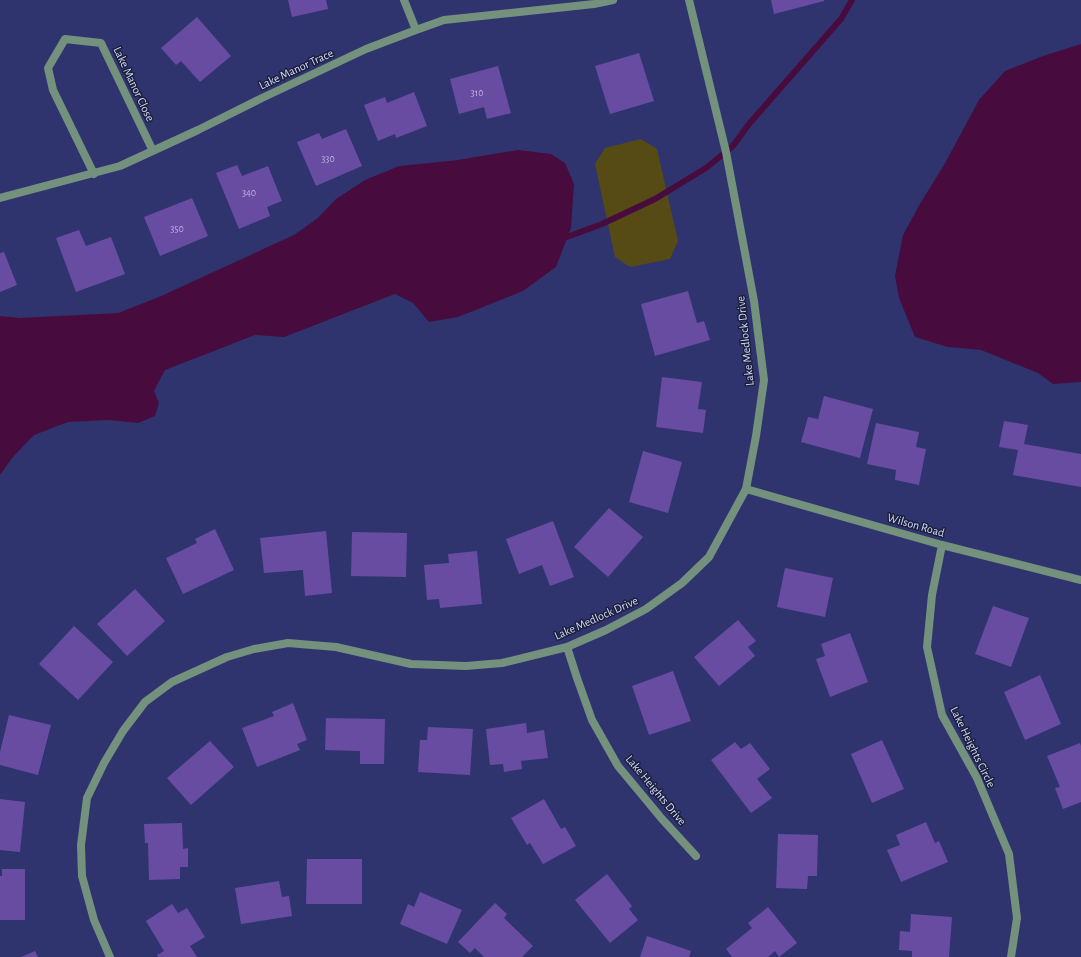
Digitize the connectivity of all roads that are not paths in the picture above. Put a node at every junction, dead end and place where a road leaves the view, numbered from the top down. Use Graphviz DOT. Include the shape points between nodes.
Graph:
graph roads {
  1 [pos="404,0"];
  2 [pos="613,0"];
  3 [pos="689,0"];
  4 [pos="416,30"];
  5 [pos="152,151"];
  6 [pos="94,174"];
  7 [pos="0,198"];
  8 [pos="746,488"];
  9 [pos="942,545"];
  10 [pos="1081,580"];
  11 [pos="567,647"];
  12 [pos="696,856"];
  13 [pos="110,957"];
  14 [pos="1011,957"];
  1 -- 4 [label="street"];
  2 -- 4 [label="street, Lake Manor Trace" via="444,20"];
  3 -- 8 [label="street, Lake Medlock Drive" via="726,152 754,301 764,380"];
  4 -- 5 [label="street, Lake Manor Trace" via="366,49"];
  5 -- 6 [label="street, Lake Manor Trace" via="120,166"];
  5 -- 6 [label="street, Lake Manor Close" via="101,43 65,39 48,68 53,90"];
  6 -- 7 [label="street, Lake Manor Trace"];
  8 -- 9 [label="street, Wilson Road"];
  8 -- 11 [label="street, Lake Medlock Drive" via="709,557 682,583 646,609"];
  9 -- 10 [label="street, Wilson Road"];
  9 -- 14 [label="street, Lake Heights Circle" via="932,596 927,647 942,715 977,778 1009,854 1016,918"];
  11 -- 12 [label="street, Lake Heights Drive" via="592,720 618,766"];
  11 -- 13 [label="street, Lake Medlock Drive" via="502,663 466,666 411,664 336,647 288,643 227,657 172,682 145,702 123,731 104,763 88,798 81,845 82,876 94,920"];
}
